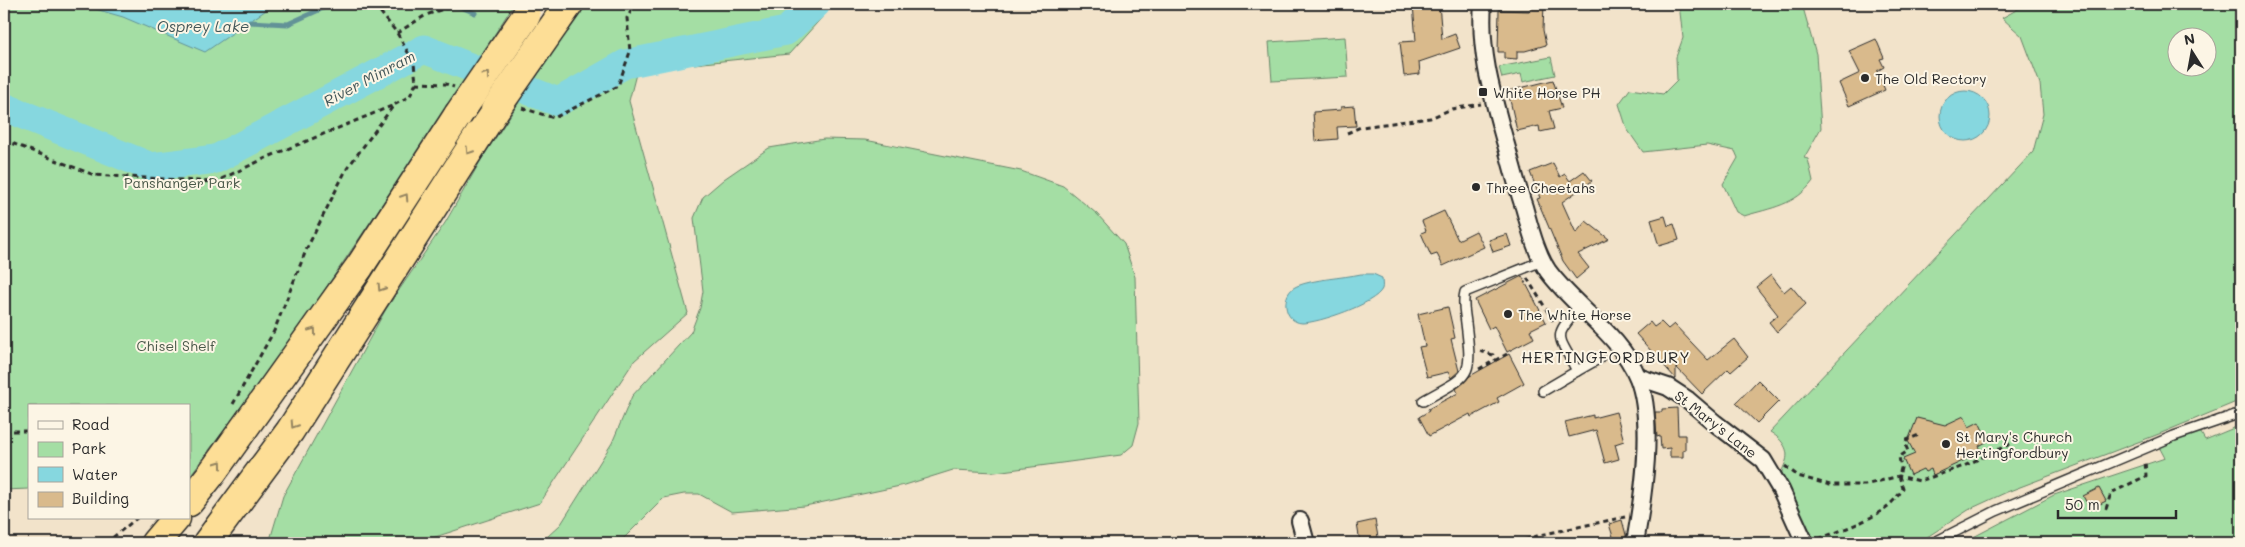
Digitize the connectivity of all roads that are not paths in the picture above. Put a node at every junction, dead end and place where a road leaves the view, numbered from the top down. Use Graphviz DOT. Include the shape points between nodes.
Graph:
graph roads {
  1 [pos="1483,4"];
  2 [pos="531,10"];
  3 [pos="563,12"];
  4 [pos="1542,260"];
  5 [pos="1580,306"];
  6 [pos="1600,358"];
  7 [pos="1577,370"];
  8 [pos="1638,377"];
  9 [pos="1543,391"];
  10 [pos="1423,401"];
  11 [pos="2241,413"];
  12 [pos="190,501"];
  13 [pos="174,520"];
  14 [pos="1300,521"];
  15 [pos="155,543"];
  16 [pos="207,543"];
  17 [pos="1306,543"];
  18 [pos="1635,543"];
  19 [pos="1808,543"];
  20 [pos="1933,543"];
  1 -- 4 [label="street" via="1484,55 1494,101 1519,193"];
  12 -- 2 [label="highway, one-way, bridge" via="360,266"];
  3 -- 16 [label="highway, one-way, bridge" via="505,108 290,431"];
  4 -- 5 [label="street" via="1555,280"];
  4 -- 10 [label="lane" via="1465,292 1463,303 1469,368 1458,381"];
  5 -- 7 [label="lane" via="1560,329 1560,340"];
  5 -- 8 [label="street" via="1615,341"];
  6 -- 7 [label="lane"];
  7 -- 9 [label="lane"];
  8 -- 18 [label="street" via="1645,415 1645,470"];
  8 -- 19 [label="street, St Mary's Lane" via="1668,387 1688,400 1763,460"];
  11 -- 20 [label="lane" via="2174,436 1996,511"];
  13 -- 15 [label="highway"];
  14 -- 17 [label="street"];
}
